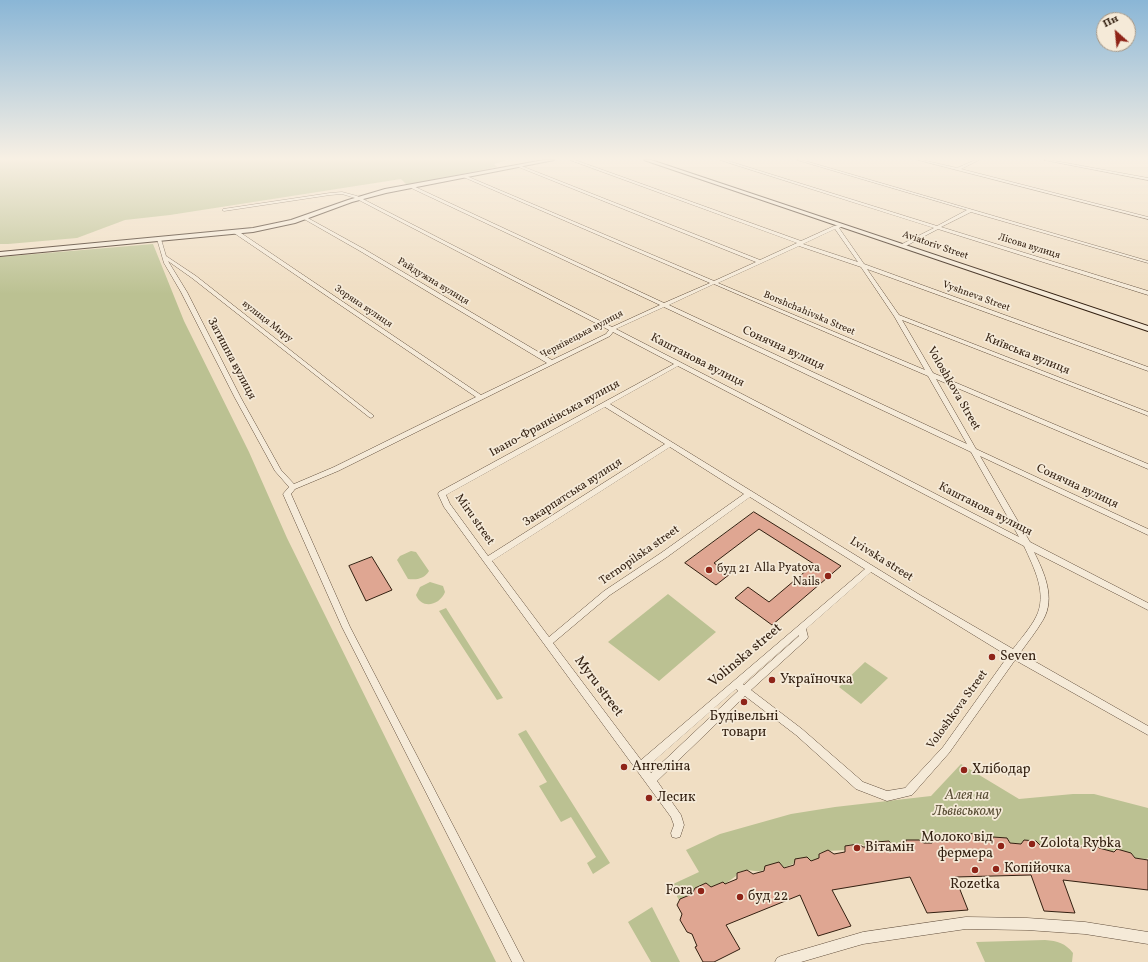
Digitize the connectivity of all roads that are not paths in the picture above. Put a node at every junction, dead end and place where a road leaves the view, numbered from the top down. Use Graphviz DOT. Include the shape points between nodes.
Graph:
graph roads {
  1 [pos="258,205"];
  2 [pos="342,205"];
  3 [pos="370,205"];
  4 [pos="450,205"];
  5 [pos="530,205"];
  6 [pos="616,205"];
  7 [pos="695,205"];
  8 [pos="778,205"];
  9 [pos="863,205"];
  10 [pos="949,205"];
  11 [pos="1097,205"];
  12 [pos="224,210"];
  13 [pos="969,211"];
  14 [pos="305,218"];
  15 [pos="1148,218"];
  16 [pos="839,226"];
  17 [pos="936,228"];
  18 [pos="236,232"];
  19 [pos="159,239"];
  20 [pos="799,243"];
  21 [pos="902,246"];
  22 [pos="0,254"];
  23 [pos="165,257"];
  24 [pos="759,262"];
  25 [pos="1148,262"];
  26 [pos="861,265"];
  27 [pos="712,283"];
  28 [pos="1148,294"];
  29 [pos="664,306"];
  30 [pos="897,316"];
  31 [pos="612,329"];
  32 [pos="1148,329"];
  33 [pos="552,362"];
  34 [pos="678,364"];
  35 [pos="1148,369"];
  36 [pos="932,376"];
  37 [pos="480,396"];
  38 [pos="605,404"];
  39 [pos="1148,414"];
  40 [pos="371,416"];
  41 [pos="670,444"];
  42 [pos="974,450"];
  43 [pos="1148,467"];
  44 [pos="293,487"];
  45 [pos="750,493"];
  46 [pos="442,494"];
  47 [pos="1148,532"];
  48 [pos="1027,544"];
  49 [pos="487,560"];
  50 [pos="871,568"];
  51 [pos="1148,607"];
  52 [pos="802,628"];
  53 [pos="548,642"];
  54 [pos="1013,654"];
  55 [pos="736,684"];
  56 [pos="745,690"];
  57 [pos="1148,731"];
  58 [pos="640,767"];
  59 [pos="650,780"];
  60 [pos="676,833"];
  61 [pos="1148,938"];
  62 [pos="518,962"];
  63 [pos="781,962"];
  1 -- 12 [label="street, Каштанова вулиця"];
  2 -- 14 [label="main road"];
  3 -- 31 [label="street, Каштанова вулиця"];
  4 -- 29 [label="street, Сонячна вулиця"];
  5 -- 27 [label="street, Borshchahivska Street"];
  6 -- 24 [label="street"];
  7 -- 20 [label="street, Vyshneva Street"];
  8 -- 16 [label="main road, Aviatoriv Street"];
  9 -- 17 [label="street, Лісова вулиця"];
  10 -- 13 [label="street"];
  11 -- 15 [label="street"];
  13 -- 17 [label="street"];
  13 -- 25 [label="street"];
  14 -- 18 [label="main road" via="268,228"];
  14 -- 33 [label="street, Райдужна вулиця"];
  16 -- 20 [label="street, Чернівецька вулиця"];
  16 -- 21 [label="main road, Aviatoriv Street"];
  16 -- 26 [label="street, Voloshkova Street"];
  17 -- 21 [label="street"];
  17 -- 28 [label="street, Лісова вулиця"];
  18 -- 19 [label="main road"];
  18 -- 37 [label="street, Зоряна вулиця"];
  19 -- 22 [label="main road"];
  19 -- 23 [label="street"];
  20 -- 24 [label="street, Чернівецька вулиця"];
  20 -- 26 [label="street, Vyshneva Street"];
  21 -- 32 [label="main road, Aviatoriv Street"];
  23 -- 40 [label="street, вулиця Миру"];
  23 -- 44 [label="street, Затишна вулиця" via="278,471"];
  24 -- 27 [label="street, Чернівецька вулиця"];
  26 -- 30 [label="street, Voloshkova Street"];
  26 -- 35 [label="street, Vyshneva Street"];
  27 -- 29 [label="street, Чернівецька вулиця"];
  27 -- 36 [label="street, Borshchahivska Street"];
  29 -- 31 [label="street, Чернівецька вулиця"];
  29 -- 42 [label="street, Сонячна вулиця"];
  30 -- 36 [label="street, Voloshkova Street"];
  30 -- 39 [label="street, Київська вулиця"];
  31 -- 33 [label="street, Чернівецька вулиця" via="608,335"];
  31 -- 34 [label="street, Каштанова вулиця"];
  33 -- 37 [label="street, Чернівецька вулиця"];
  34 -- 38 [label="street, Івано-Франківська вулиця"];
  34 -- 48 [label="street, Каштанова вулиця"];
  36 -- 42 [label="street, Voloshkova Street"];
  36 -- 43 [label="street, Borshchahivska Street"];
  37 -- 44 [label="street, Чернівецька вулиця" via="336,469"];
  38 -- 41 [label="street, Lvivska street"];
  38 -- 46 [label="street, Івано-Франківська вулиця"];
  41 -- 45 [label="street, Lvivska street"];
  41 -- 49 [label="street, Закарпатська вулиця"];
  42 -- 47 [label="street, Сонячна вулиця"];
  42 -- 48 [label="street, Voloshkova Street"];
  44 -- 62 [label="street" via="287,494 289,500 346,627"];
  45 -- 50 [label="street, Lvivska street"];
  45 -- 53 [label="street, Ternopilska street" via="607,593"];
  46 -- 49 [label="street, Miru street"];
  48 -- 51 [label="street, Каштанова вулиця"];
  48 -- 54 [label="street, Voloshkova Street" via="1043,579 1046,593 1040,618"];
  49 -- 53 [label="street, Myru street"];
  50 -- 52 [label="street, Volinska street"];
  50 -- 54 [label="street, Lvivska street"];
  52 -- 55 [label="street, Volinska street"];
  52 -- 56 [label="street" via="804,637"];
  53 -- 58 [label="street, Myru street"];
  54 -- 56 [label="street, Voloshkova Street" via="946,750 908,792 887,796 860,786 799,732"];
  54 -- 57 [label="street, Lvivska street"];
  55 -- 56 [label="street, Voloshkova Street"];
  55 -- 58 [label="street, Volinska street"];
  56 -- 59 [label="street"];
  58 -- 59 [label="street, Myru street"];
  59 -- 60 [label="street, Myru street" via="676,815 679,825"];
  61 -- 63 [label="street" via="1071,927 966,924 863,938"];
}
